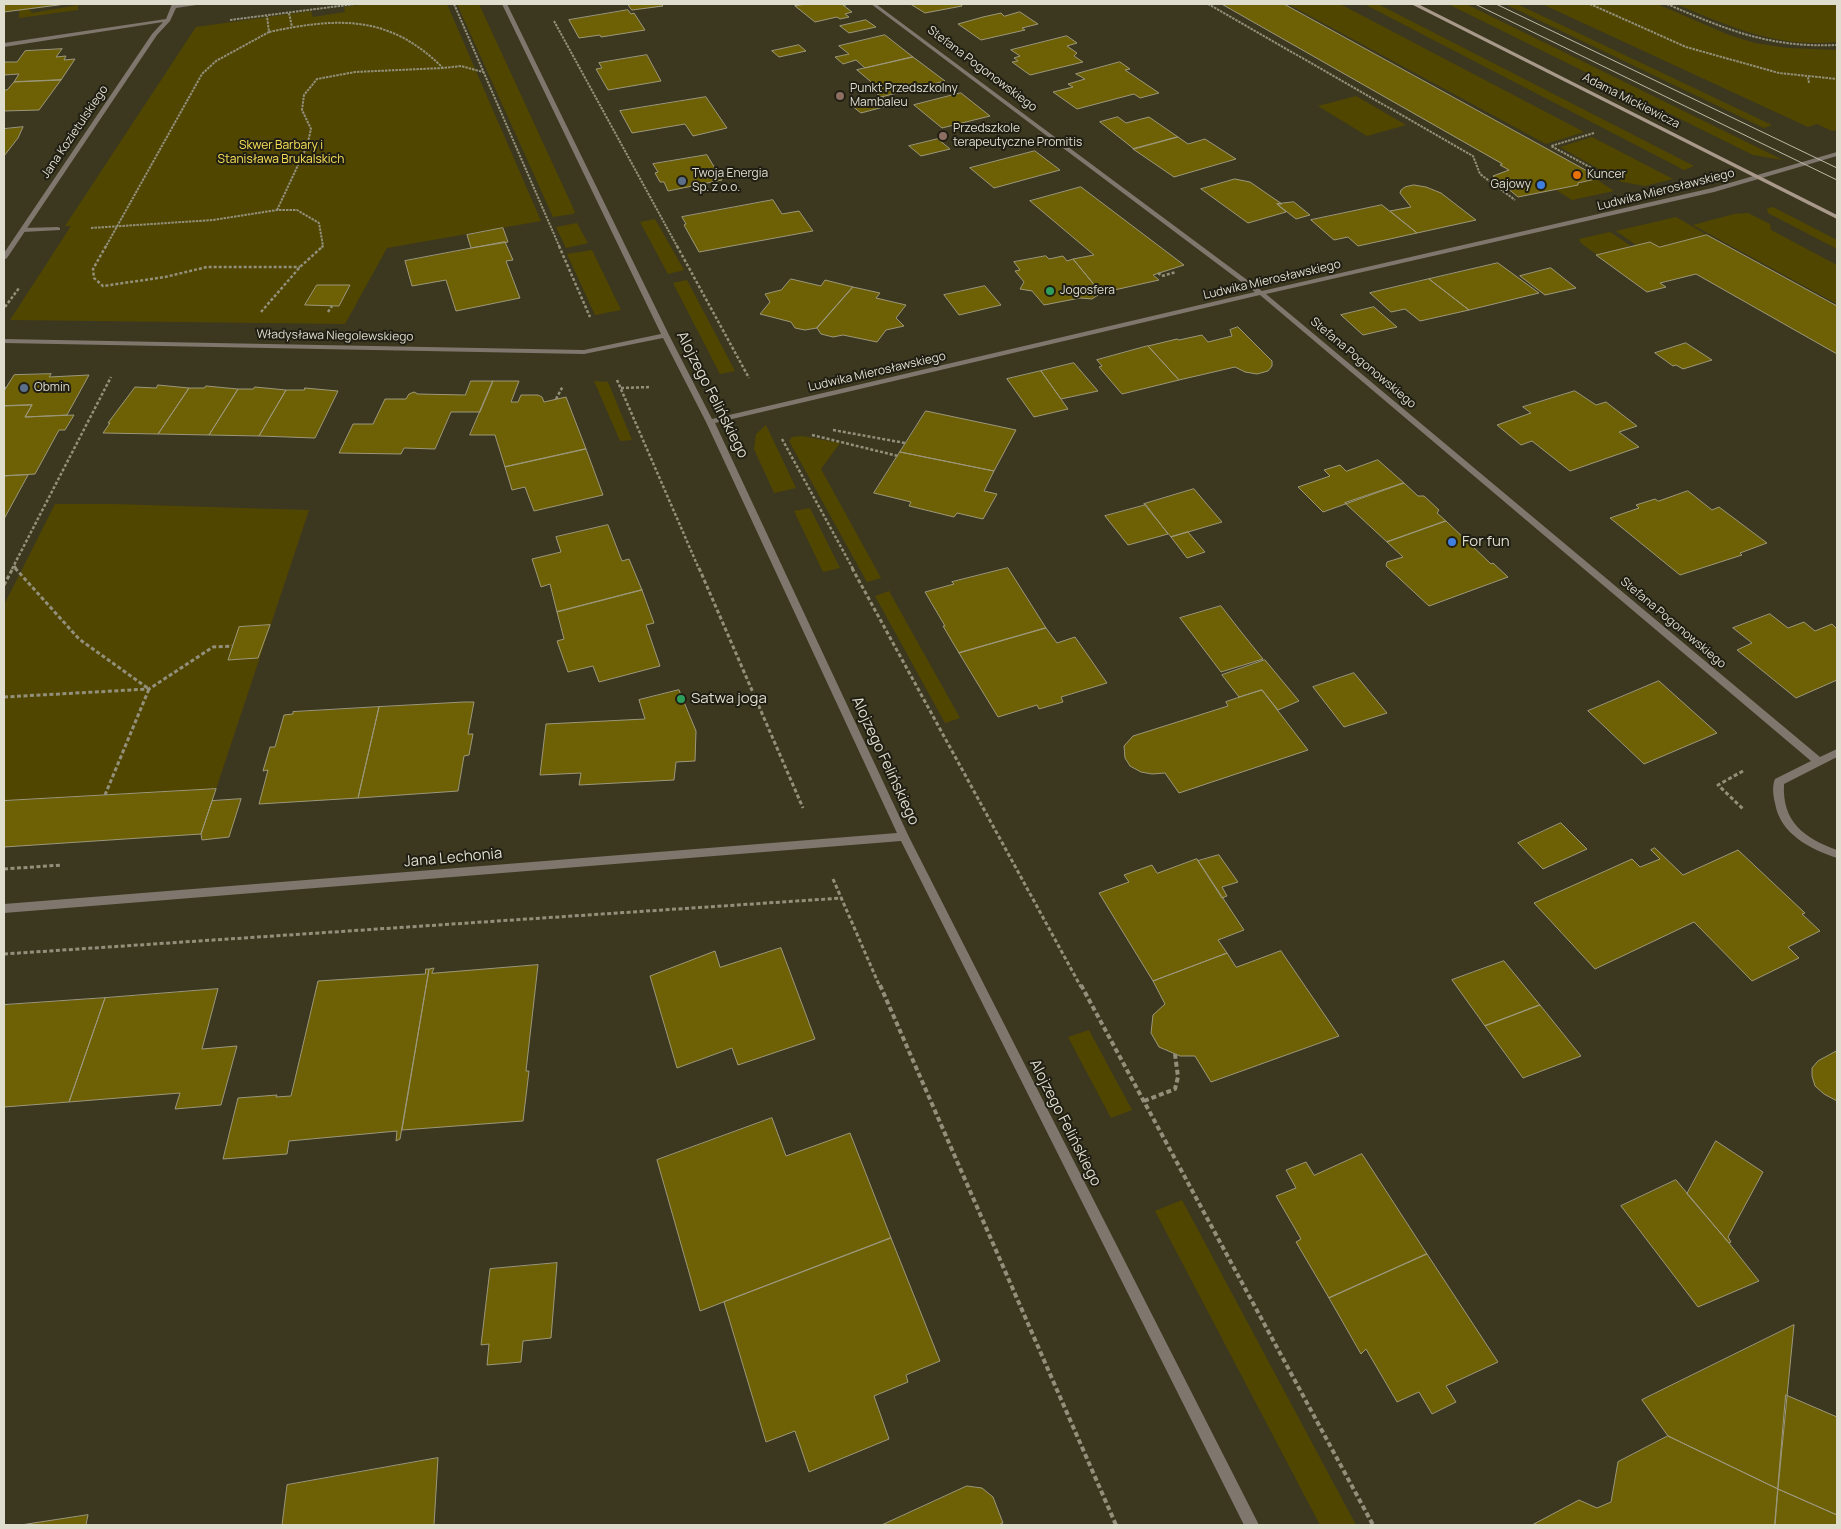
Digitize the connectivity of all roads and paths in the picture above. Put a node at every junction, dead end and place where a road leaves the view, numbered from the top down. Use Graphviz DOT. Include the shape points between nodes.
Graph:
graph roads {
  1 [pos="200,4"];
  2 [pos="355,4"];
  3 [pos="454,4"];
  4 [pos="504,4"];
  5 [pos="873,4"];
  6 [pos="1208,4"];
  7 [pos="1414,4"];
  8 [pos="1590,4"];
  9 [pos="1666,4"];
  10 [pos="175,5"];
  11 [pos="549,12"];
  12 [pos="289,13"];
  13 [pos="266,16"];
  14 [pos="168,20"];
  15 [pos="230,20"];
  16 [pos="292,27"];
  17 [pos="269,32"];
  18 [pos="4,45"];
  19 [pos="1837,45"];
  20 [pos="443,68"];
  21 [pos="484,72"];
  22 [pos="1808,77"];
  23 [pos="1837,79"];
  24 [pos="1809,83"];
  25 [pos="1596,132"];
  26 [pos="1837,154"];
  27 [pos="1603,174"];
  28 [pos="1596,176"];
  29 [pos="1758,178"];
  30 [pos="1611,179"];
  31 [pos="1516,200"];
  32 [pos="277,210"];
  33 [pos="1837,217"];
  34 [pos="116,228"];
  35 [pos="58,229"];
  36 [pos="23,230"];
  37 [pos="4,258"];
  38 [pos="300,267"];
  39 [pos="1176,272"];
  40 [pos="1158,273"];
  41 [pos="1261,293"];
  42 [pos="266,305"];
  43 [pos="665,335"];
  44 [pos="4,341"];
  45 [pos="604,348"];
  46 [pos="113,374"];
  47 [pos="769,408"];
  48 [pos="710,422"];
  49 [pos="780,427"];
  50 [pos="829,429"];
  51 [pos="906,443"];
  52 [pos="898,456"];
  53 [pos="14,566"];
  54 [pos="4,585"];
  55 [pos="233,646"];
  56 [pos="148,689"];
  57 [pos="4,697"];
  58 [pos="1837,753"];
  59 [pos="1819,762"];
  60 [pos="105,795"];
  61 [pos="805,814"];
  62 [pos="904,837"];
  63 [pos="1837,854"];
  64 [pos="833,879"];
  65 [pos="842,898"];
  66 [pos="4,909"];
  67 [pos="4,954"];
  68 [pos="1175,1054"];
  69 [pos="1144,1101"];
  70 [pos="1116,1525"];
  71 [pos="1252,1525"];
  72 [pos="1373,1525"];
  1 -- 10 [label="street"];
  2 -- 12 [label="path"];
  3 -- 21 [label="path"];
  4 -- 43 [label="street, Alojzego Felińskiego"];
  5 -- 41 [label="street, Stefana Pogonowskiego"];
  6 -- 31 [label="path" via="1473,156 1480,174"];
  7 -- 29 [label="main road, Adama Mickiewicza"];
  8 -- 22 [label="path" via="1686,47 1750,66"];
  9 -- 19 [label="path" via="1736,34 1763,41 1805,46"];
  10 -- 14 [label="street, Jana Kozietulskiego"];
  11 -- 47 [label="path"];
  12 -- 13 [label="path"];
  12 -- 16 [label="path"];
  13 -- 15 [label="path"];
  13 -- 17 [label="path"];
  14 -- 18 [label="street"];
  14 -- 36 [label="street, Jana Kozietulskiego" via="155,34"];
  16 -- 17 [label="path"];
  16 -- 20 [label="path" via="332,23 389,31 404,36"];
  17 -- 34 [label="path" via="216,61 202,74"];
  20 -- 21 [label="path" via="461,66"];
  20 -- 32 [label="path" via="355,72 317,79 304,95 302,110 311,129 307,146"];
  21 -- 45 [label="path"];
  22 -- 23 [label="path"];
  22 -- 24 [label="path"];
  25 -- 27 [label="path" via="1552,146"];
  26 -- 29 [label="street, Ludwika Mierosławskiego"];
  27 -- 28 [label="path"];
  27 -- 30 [label="path"];
  29 -- 33 [label="main road, Adama Mickiewicza"];
  29 -- 41 [label="street, Ludwika Mierosławskiego" via="1571,224"];
  32 -- 34 [label="path" via="213,220"];
  32 -- 38 [label="path" via="296,210 319,223 323,246"];
  34 -- 35 [label="path"];
  34 -- 38 [label="path" via="93,269 94,278 104,286 207,267"];
  35 -- 36 [label="street"];
  36 -- 37 [label="street, Jana Kozietulskiego"];
  38 -- 42 [label="path"];
  39 -- 40 [label="path" via="1162,276"];
  41 -- 47 [label="street, Ludwika Mierosławskiego"];
  41 -- 59 [label="street, Stefana Pogonowskiego"];
  43 -- 45 [label="street, Władysława Niegolewskiego"];
  43 -- 48 [label="street, Alojzego Felińskiego"];
  44 -- 45 [label="street, Władysława Niegolewskiego" via="584,352"];
  45 -- 61 [label="path"];
  46 -- 53 [label="path"];
  47 -- 48 [label="street, Ludwika Mierosławskiego"];
  47 -- 49 [label="path"];
  48 -- 62 [label="street, Alojzego Felińskiego"];
  49 -- 52 [label="path"];
  49 -- 69 [label="path" via="778,433"];
  50 -- 51 [label="path"];
  53 -- 54 [label="path"];
  53 -- 56 [label="path" via="79,639"];
  55 -- 56 [label="path" via="214,647"];
  56 -- 57 [label="path"];
  56 -- 60 [label="path"];
  58 -- 59 [label="street"];
  59 -- 63 [label="street" via="1780,782 1779,807 1785,821 1813,845"];
  62 -- 66 [label="street, Jana Lechonia"];
  62 -- 71 [label="street, Alojzego Felińskiego"];
  64 -- 65 [label="path"];
  65 -- 67 [label="path"];
  65 -- 70 [label="path"];
  68 -- 69 [label="path" via="1178,1077 1175,1089"];
  69 -- 72 [label="path"];
}
